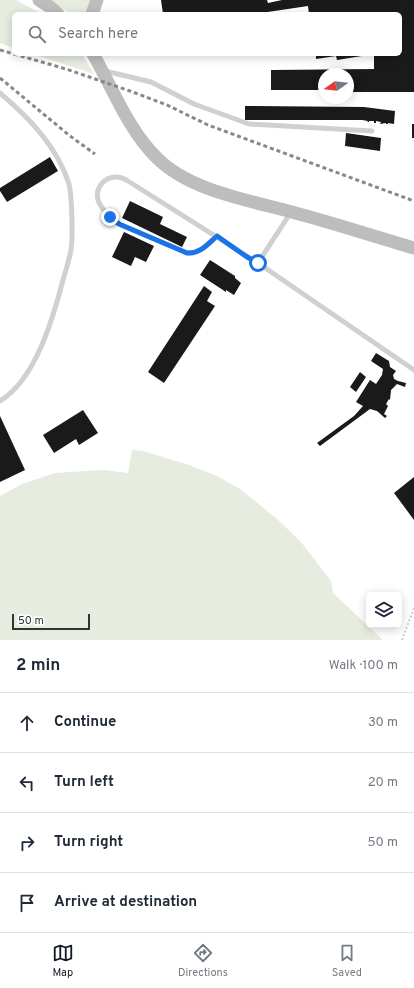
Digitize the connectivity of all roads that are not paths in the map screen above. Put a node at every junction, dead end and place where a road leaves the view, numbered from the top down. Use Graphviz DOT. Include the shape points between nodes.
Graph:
graph roads {
  1 [pos="39,0"];
  2 [pos="97,0"];
  3 [pos="56,12"];
  4 [pos="93,12"];
  5 [pos="95,56"];
  6 [pos="102,70"];
  7 [pos="0,93"];
  8 [pos="372,132"];
  9 [pos="291,212"];
  10 [pos="217,236"];
  11 [pos="414,248"];
  12 [pos="258,263"];
  13 [pos="414,370"];
  14 [pos="0,401"];
  1 -- 3 [label="street"];
  2 -- 4 [label="street"];
  5 -- 6 [label="street"];
  6 -- 8 [label="lane" via="151,82 194,104 249,124"];
  6 -- 9 [label="street" via="144,143 165,165 182,176 219,192"];
  7 -- 14 [label="lane" via="22,111 48,140 69,185 72,209 71,249 44,342 24,378"];
  9 -- 11 [label="street"];
  9 -- 12 [label="lane"];
  10 -- 10 [label="lane" via="122,178 112,177 100,186 99,202 119,224 191,254 199,251"];
  10 -- 12 [label="lane"];
  12 -- 13 [label="lane"];
}
